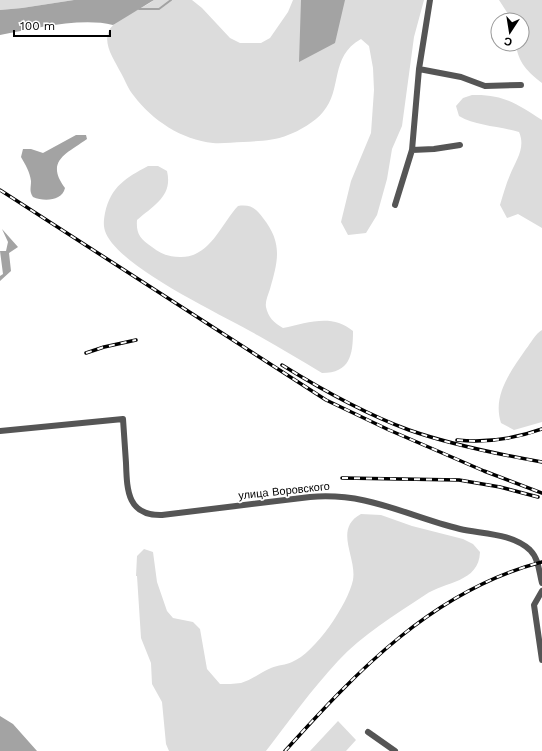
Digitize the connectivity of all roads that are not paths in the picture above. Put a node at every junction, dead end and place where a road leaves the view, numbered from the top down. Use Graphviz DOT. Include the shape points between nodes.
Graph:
graph roads {
  1 [pos="430,0"];
  2 [pos="419,69"];
  3 [pos="521,85"];
  4 [pos="460,145"];
  5 [pos="412,150"];
  6 [pos="394,205"];
  7 [pos="0,431"];
  8 [pos="542,583"];
  9 [pos="542,591"];
  10 [pos="542,660"];
  11 [pos="368,732"];
  12 [pos="395,751"];
  1 -- 2 [label="street"];
  2 -- 3 [label="street" via="461,77 485,86"];
  2 -- 5 [label="street"];
  4 -- 5 [label="street"];
  5 -- 6 [label="street"];
  7 -- 8 [label="street, улица Воровского" via="123,419 129,493 134,505 144,513 162,515 310,497 345,496 376,502 460,529 493,535 522,545 530,550 538,563"];
  9 -- 10 [label="street" via="534,605"];
  11 -- 12 [label="street"];
}
